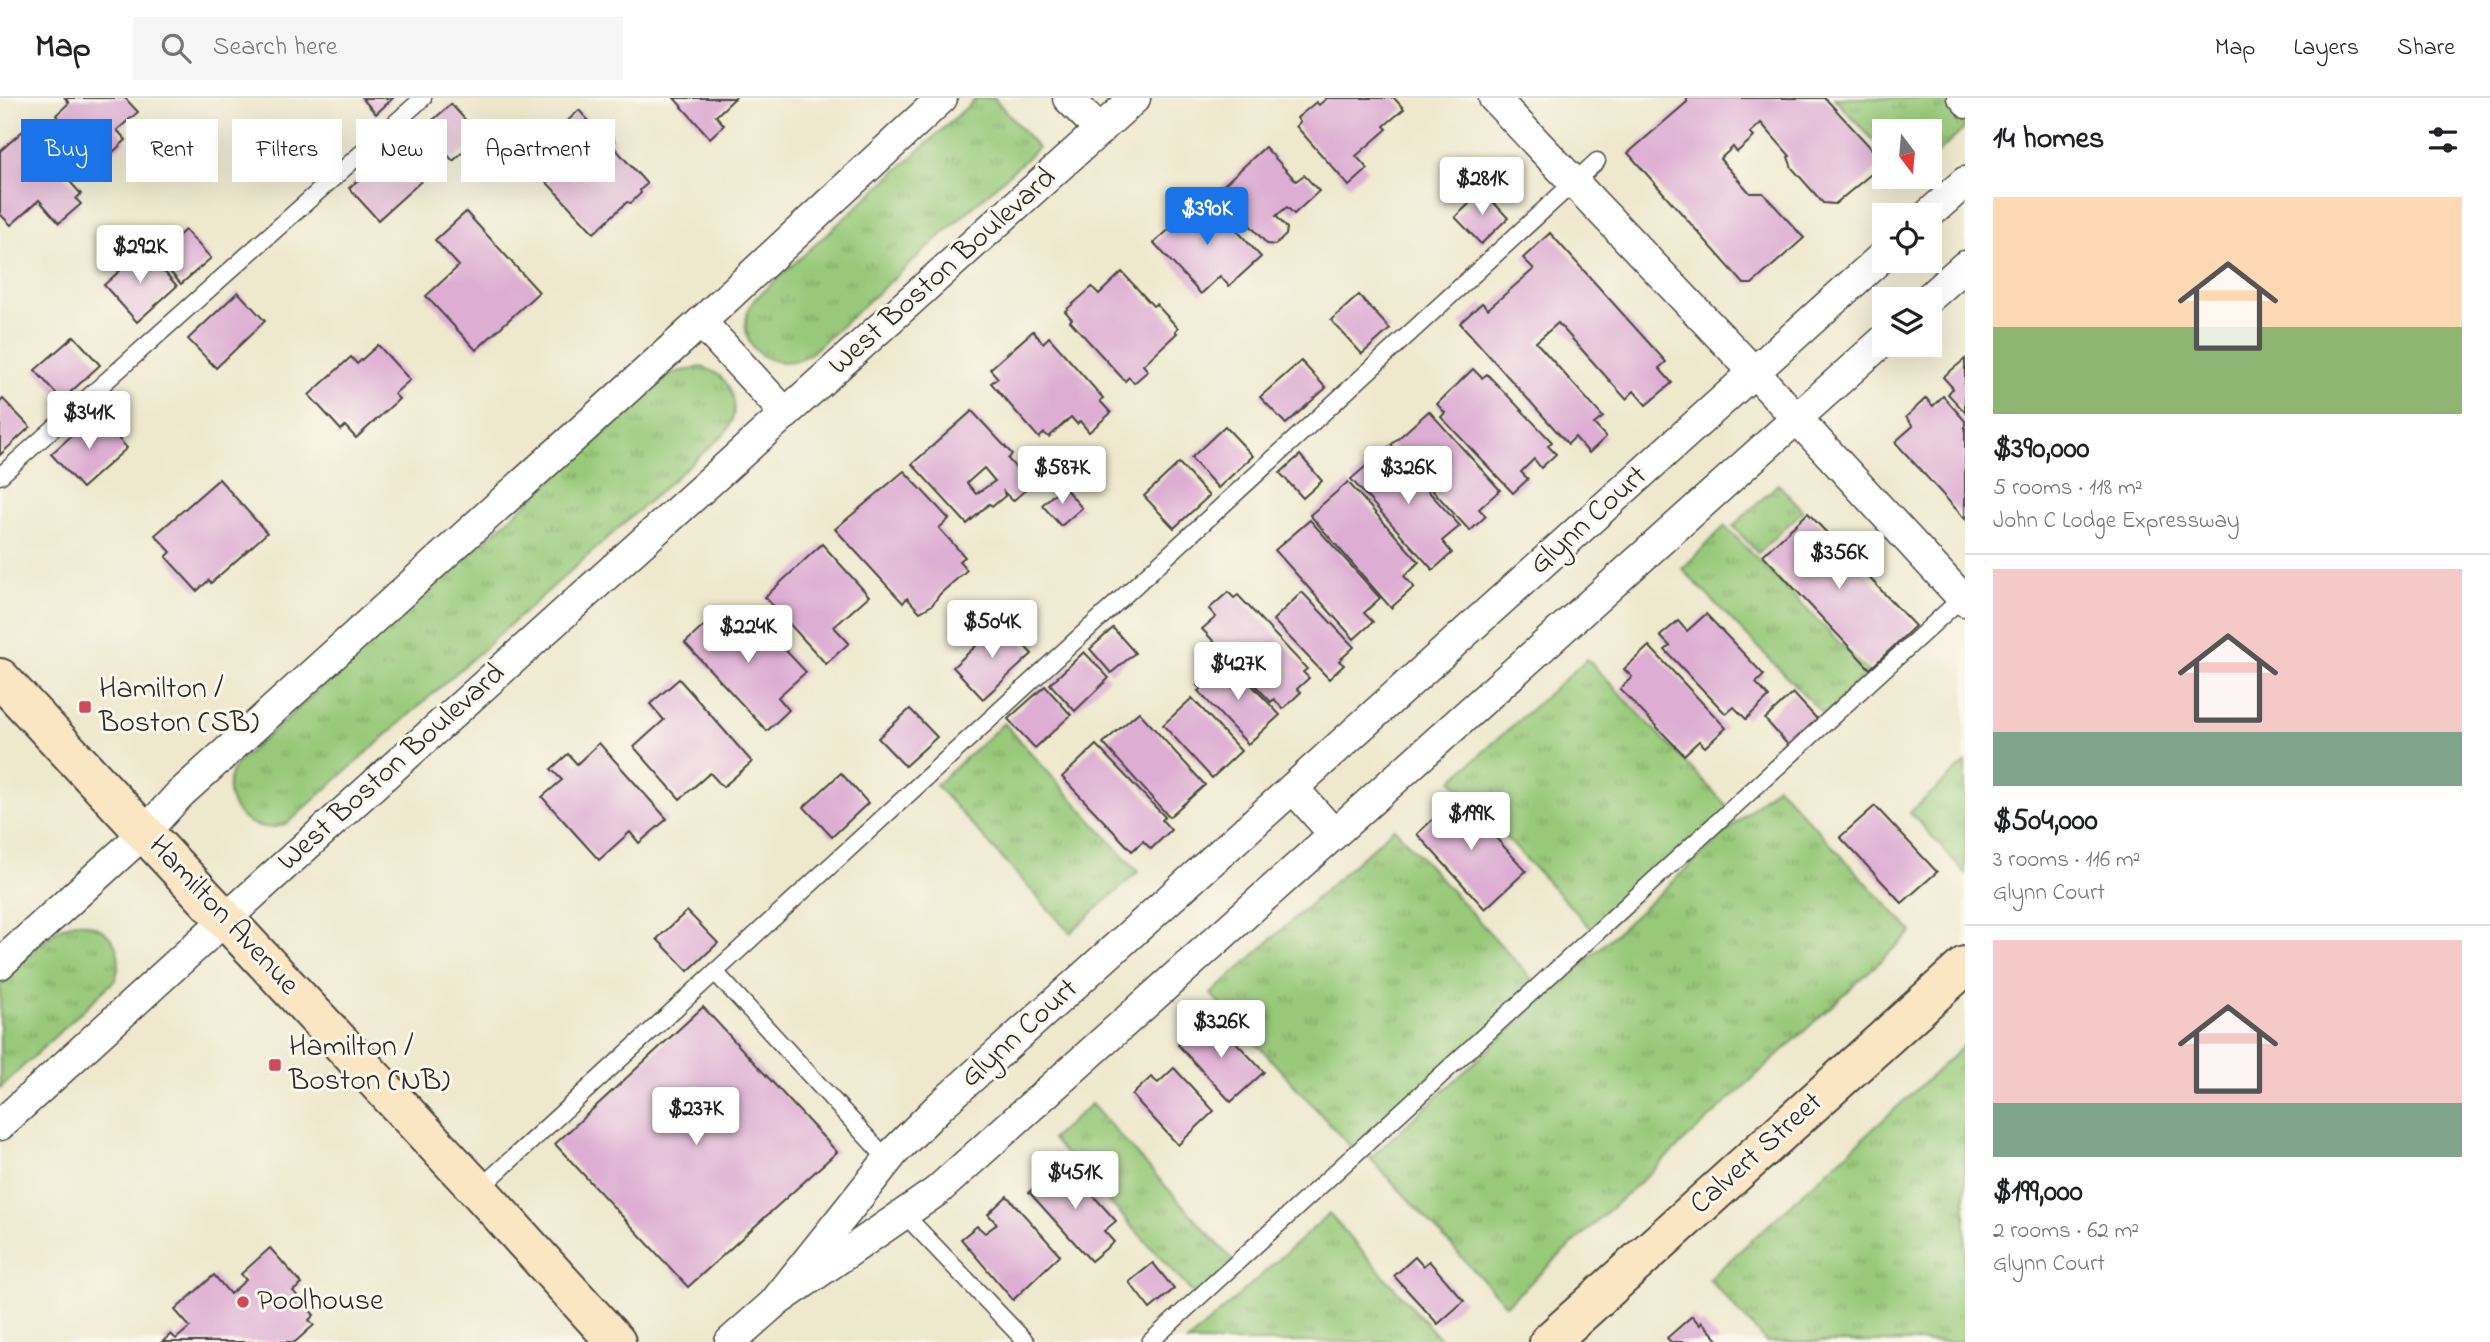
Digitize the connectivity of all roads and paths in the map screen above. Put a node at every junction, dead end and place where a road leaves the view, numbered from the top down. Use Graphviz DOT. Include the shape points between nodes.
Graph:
graph roads {
  1 [pos="423,98"];
  2 [pos="942,98"];
  3 [pos="1068,98"];
  4 [pos="1136,98"];
  5 [pos="1494,98"];
  6 [pos="1955,98"];
  7 [pos="1965,110"];
  8 [pos="1100,130"];
  9 [pos="1597,161"];
  10 [pos="1965,182"];
  11 [pos="1574,183"];
  12 [pos="1941,203"];
  13 [pos="1872,266"];
  14 [pos="1965,266"];
  15 [pos="1941,287"];
  16 [pos="701,322"];
  17 [pos="1872,351"];
  18 [pos="1754,372"];
  19 [pos="786,414"];
  20 [pos="1796,418"];
  21 [pos="0,476"];
  22 [pos="1964,597"];
  23 [pos="0,678"];
  24 [pos="1293,788"];
  25 [pos="145,832"];
  26 [pos="1334,834"];
  27 [pos="225,919"];
  28 [pos="0,964"];
  29 [pos="1965,966"];
  30 [pos="715,972"];
  31 [pos="0,1125"];
  32 [pos="888,1160"];
  33 [pos="478,1190"];
  34 [pos="904,1214"];
  35 [pos="773,1304"];
  36 [pos="616,1342"];
  37 [pos="730,1342"];
  38 [pos="1026,1342"];
  39 [pos="1150,1342"];
  40 [pos="1549,1342"];
  1 -- 21 [label="lane"];
  2 -- 16 [label="street"];
  3 -- 8 [label="street"];
  4 -- 8 [label="street, West Boston Boulevard"];
  5 -- 11 [label="street"];
  6 -- 7 [label="lane"];
  8 -- 19 [label="street, West Boston Boulevard"];
  9 -- 11 [label="lane"];
  10 -- 12 [label="street"];
  11 -- 18 [label="street"];
  11 -- 30 [label="lane"];
  13 -- 18 [label="street, Glynn Court"];
  14 -- 15 [label="street"];
  16 -- 19 [label="street"];
  16 -- 25 [label="street" via="179,795"];
  17 -- 20 [label="street, Glynn Court"];
  18 -- 20 [label="street"];
  18 -- 24 [label="street, Glynn Court"];
  19 -- 27 [label="street, West Boston Boulevard"];
  20 -- 22 [label="street"];
  20 -- 26 [label="street, Glynn Court"];
  22 -- 39 [label="lane"];
  23 -- 25 [label="main road, Hamilton Avenue"];
  24 -- 26 [label="street"];
  24 -- 32 [label="street, Glynn Court" via="940,1106"];
  25 -- 27 [label="main road, Hamilton Avenue"];
  25 -- 28 [label="street"];
  26 -- 34 [label="street, Glynn Court" via="937,1191"];
  27 -- 31 [label="street, West Boston Boulevard"];
  27 -- 33 [label="main road, Hamilton Avenue"];
  29 -- 40 [label="main road, Calvert Street"];
  30 -- 32 [label="lane"];
  30 -- 33 [label="lane"];
  32 -- 35 [label="street, Glynn Court"];
  33 -- 36 [label="main road, Hamilton Avenue"];
  34 -- 35 [label="street, Glynn Court"];
  34 -- 38 [label="lane"];
  35 -- 37 [label="street, Glynn Court"];
}
